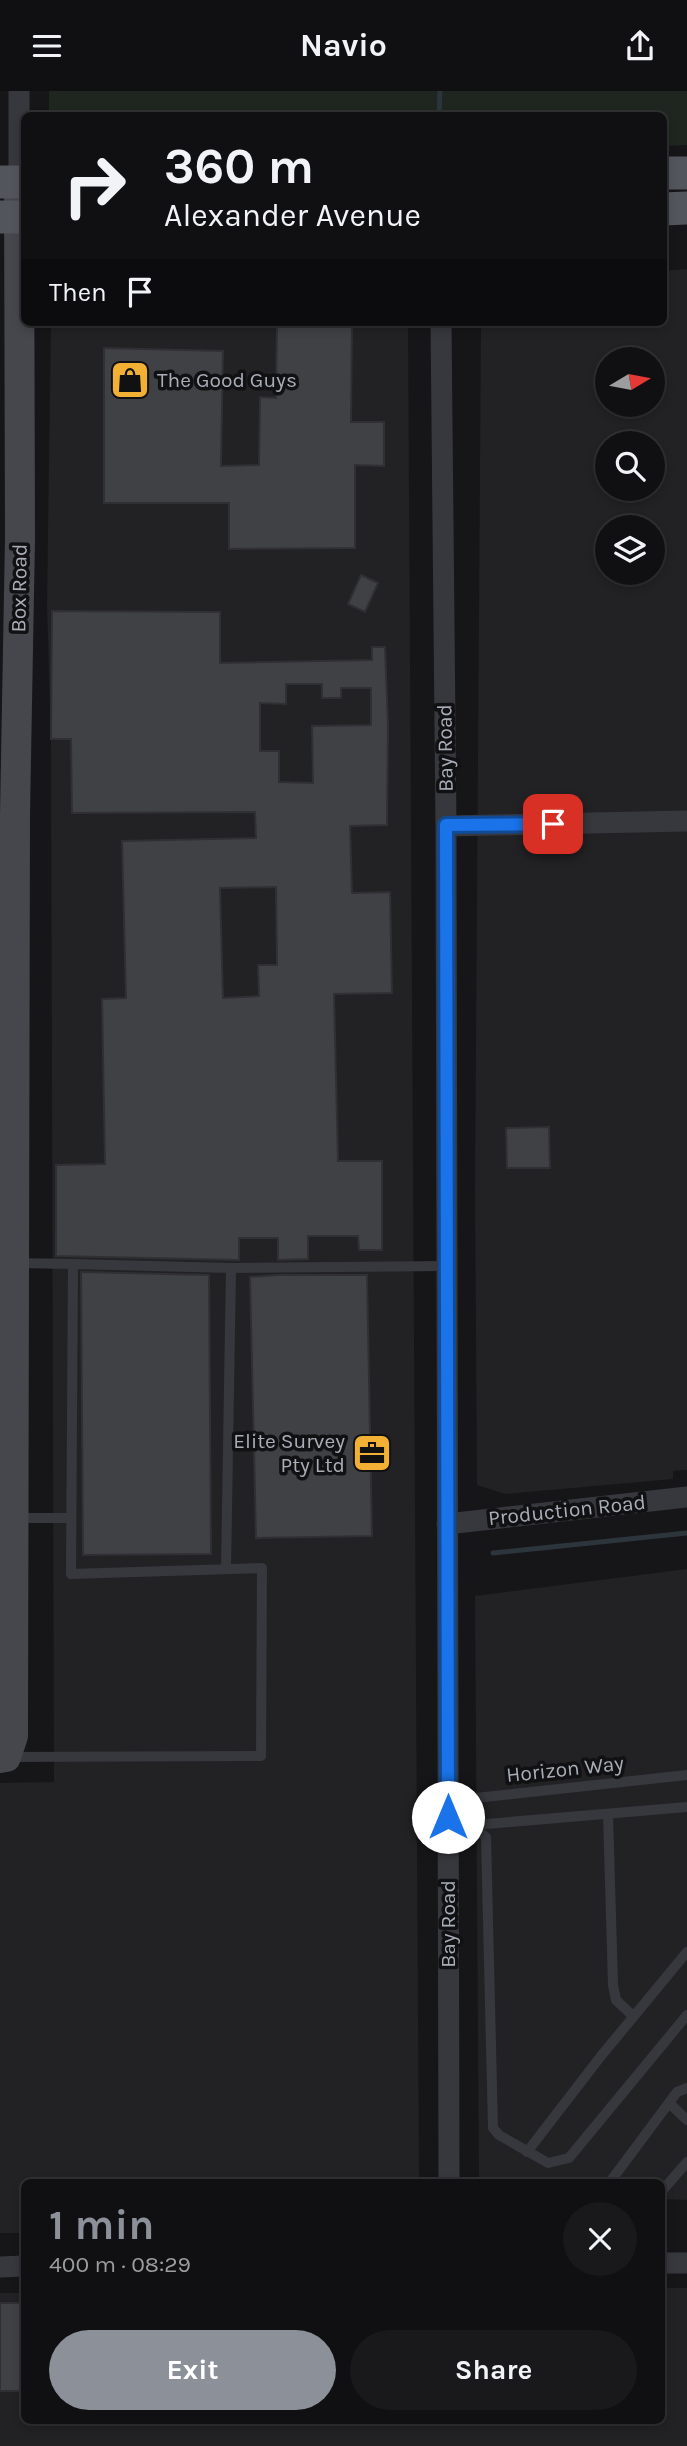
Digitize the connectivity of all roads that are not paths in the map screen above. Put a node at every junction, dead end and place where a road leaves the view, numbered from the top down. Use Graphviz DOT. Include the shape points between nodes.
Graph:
graph roads {
  1 [pos="19,91"];
  2 [pos="667,173"];
  3 [pos="687,173"];
  4 [pos="15,182"];
  5 [pos="687,208"];
  6 [pos="667,209"];
  7 [pos="15,217"];
  8 [pos="441,326"];
  9 [pos="10,577"];
  10 [pos="687,821"];
  11 [pos="446,825"];
  12 [pos="14,1263"];
  13 [pos="73,1264"];
  14 [pos="447,1266"];
  15 [pos="231,1268"];
  16 [pos="687,1497"];
  17 [pos="13,1518"];
  18 [pos="71,1518"];
  19 [pos="447,1524"];
  20 [pos="226,1569"];
  21 [pos="3,1757"];
  22 [pos="687,1775"];
  23 [pos="687,1807"];
  24 [pos="448,1809"];
  25 [pos="608,1814"];
  26 [pos="474,1825"];
  27 [pos="687,1952"];
  28 [pos="687,2015"];
  29 [pos="633,2017"];
  30 [pos="687,2088"];
  31 [pos="669,2103"];
  32 [pos="687,2120"];
  33 [pos="527,2152"];
  34 [pos="687,2162"];
  35 [pos="449,2179"];
  36 [pos="612,2179"];
  37 [pos="665,2188"];
  38 [pos="665,2263"];
  39 [pos="687,2263"];
  40 [pos="21,2266"];
  41 [pos="0,2267"];
  1 -- 4 [label="street, Box Road"];
  2 -- 3 [label="main road"];
  4 -- 7 [label="street, Box Road"];
  5 -- 6 [label="main road"];
  7 -- 9 [label="street, Box Road"];
  8 -- 11 [label="street, Bay Road"];
  9 -- 12 [label="street, Box Road" via="15,814"];
  10 -- 11 [label="street"];
  11 -- 14 [label="street, Bay Road"];
  12 -- 13 [label="lane"];
  12 -- 17 [label="street, Box Road"];
  13 -- 15 [label="lane"];
  13 -- 18 [label="lane"];
  14 -- 15 [label="lane"];
  14 -- 19 [label="street, Bay Road"];
  15 -- 20 [label="lane"];
  16 -- 19 [label="street, Production Road"];
  17 -- 18 [label="lane"];
  17 -- 21 [label="street, Box Road" via="13,1737"];
  18 -- 20 [label="lane" via="71,1574"];
  19 -- 24 [label="street, Bay Road"];
  20 -- 21 [label="lane" via="262,1568 261,1756"];
  22 -- 24 [label="lane, Horizon Way"];
  23 -- 25 [label="lane"];
  24 -- 26 [label="lane"];
  24 -- 35 [label="street, Bay Road"];
  25 -- 26 [label="lane"];
  25 -- 29 [label="lane" via="613,1985 616,2000"];
  26 -- 33 [label="lane" via="486,1837 494,2128"];
  27 -- 29 [label="lane"];
  28 -- 33 [label="lane" via="569,2158 548,2163"];
  29 -- 33 [label="lane"];
  30 -- 31 [label="lane"];
  31 -- 32 [label="lane"];
  31 -- 36 [label="lane"];
  34 -- 37 [label="lane"];
  38 -- 39 [label="street"];
  40 -- 41 [label="street"];
}
